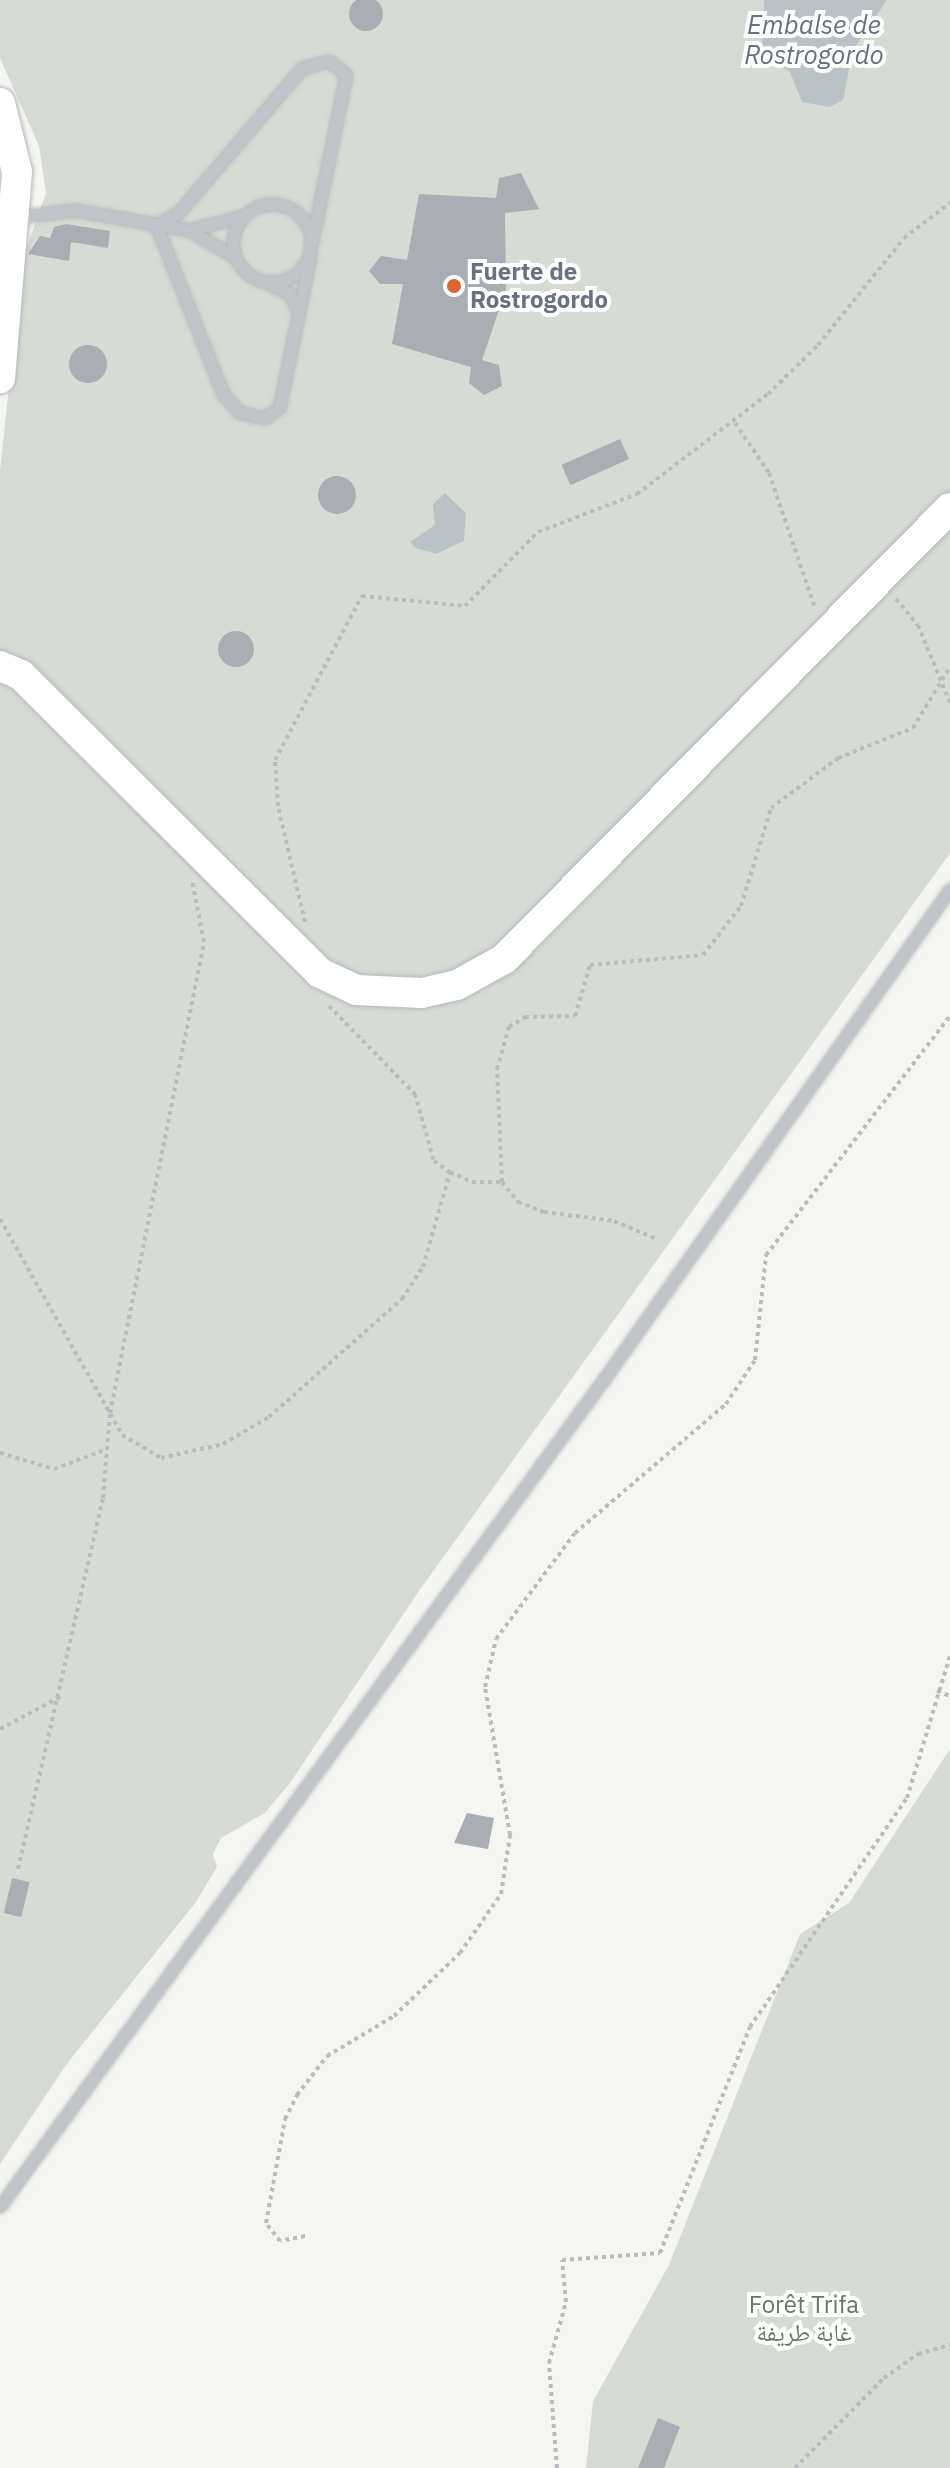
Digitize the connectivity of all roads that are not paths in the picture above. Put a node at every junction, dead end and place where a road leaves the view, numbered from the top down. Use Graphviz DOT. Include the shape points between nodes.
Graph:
graph roads {
  1 [pos="0,103"];
  2 [pos="244,215"];
  3 [pos="8,221"];
  4 [pos="156,225"];
  5 [pos="189,230"];
  6 [pos="312,240"];
  7 [pos="310,257"];
  8 [pos="238,263"];
  9 [pos="267,283"];
  10 [pos="297,309"];
  11 [pos="0,378"];
  12 [pos="950,508"];
  13 [pos="0,666"];
  14 [pos="950,889"];
  15 [pos="0,2206"];
  1 -- 3 [label="street" via="14,144"];
  2 -- 5 [label="lane"];
  2 -- 6 [label="lane" via="280,204 296,211"];
  2 -- 8 [label="lane" via="234,231"];
  3 -- 4 [label="lane" via="75,210"];
  3 -- 11 [label="street"];
  4 -- 5 [label="lane"];
  4 -- 6 [label="lane" via="178,213 302,68 329,61 346,75"];
  4 -- 10 [label="lane" via="223,394 239,412 264,418 279,408"];
  5 -- 8 [label="lane" via="228,248"];
  6 -- 7 [label="lane"];
  7 -- 9 [label="lane" via="288,280"];
  7 -- 10 [label="lane"];
  8 -- 9 [label="lane"];
  9 -- 10 [label="lane" via="289,293"];
  12 -- 13 [label="street" via="483,974 391,995 335,981 300,955 21,675"];
  14 -- 15 [label="lane" via="609,1372"];
}
